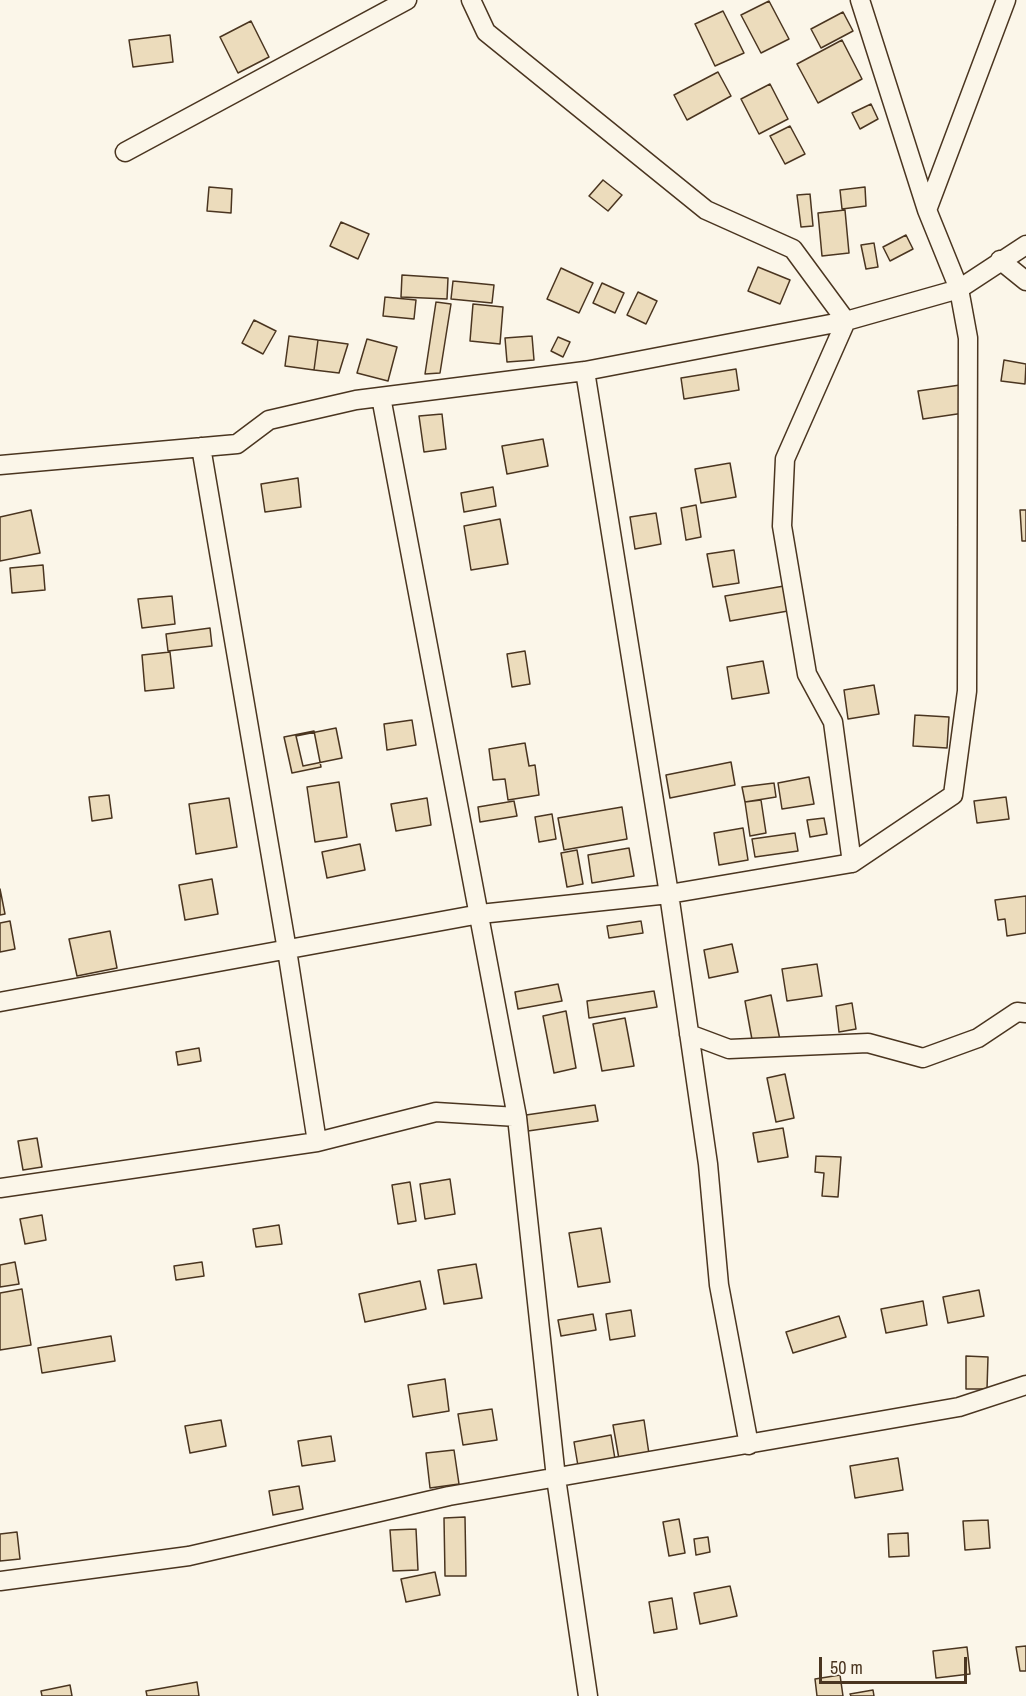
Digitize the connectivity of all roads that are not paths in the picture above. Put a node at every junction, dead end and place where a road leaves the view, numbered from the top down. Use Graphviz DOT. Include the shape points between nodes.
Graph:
graph roads {
  1 [pos="407,0"];
  2 [pos="471,0"];
  3 [pos="860,0"];
  4 [pos="1005,0"];
  5 [pos="126,152"];
  6 [pos="927,210"];
  7 [pos="1026,245"];
  8 [pos="1000,260"];
  9 [pos="1026,281"];
  10 [pos="959,289"];
  11 [pos="846,321"];
  12 [pos="585,371"];
  13 [pos="381,397"];
  14 [pos="201,447"];
  15 [pos="0,465"];
  16 [pos="852,863"];
  17 [pos="669,894"];
  18 [pos="480,914"];
  19 [pos="287,950"];
  20 [pos="0,1002"];
  21 [pos="1026,1013"];
  22 [pos="689,1034"];
  23 [pos="517,1117"];
  24 [pos="317,1142"];
  25 [pos="0,1188"];
  26 [pos="1026,1385"];
  27 [pos="749,1445"];
  28 [pos="556,1478"];
  29 [pos="0,1581"];
  30 [pos="588,1696"];
  1 -- 5 [label="street"];
  2 -- 11 [label="street" via="486,32 706,210 793,249"];
  3 -- 6 [label="street"];
  4 -- 6 [label="street"];
  6 -- 10 [label="street"];
  7 -- 8 [label="street"];
  8 -- 9 [label="street"];
  8 -- 10 [label="street"];
  10 -- 11 [label="street"];
  10 -- 16 [label="street" via="968,338 967,691 954,795"];
  11 -- 12 [label="street"];
  11 -- 16 [label="street" via="784,459 782,526 807,674 833,722"];
  12 -- 13 [label="street"];
  12 -- 17 [label="street"];
  13 -- 14 [label="street" via="269,420 237,444"];
  13 -- 18 [label="street"];
  14 -- 15 [label="street"];
  14 -- 19 [label="street"];
  16 -- 17 [label="street"];
  17 -- 18 [label="street"];
  17 -- 22 [label="street"];
  18 -- 19 [label="street"];
  18 -- 23 [label="street"];
  19 -- 20 [label="street"];
  19 -- 24 [label="street"];
  21 -- 22 [label="street" via="1017,1012 978,1038 923,1058 868,1043 729,1049"];
  22 -- 27 [label="street" via="708,1164 719,1285"];
  23 -- 24 [label="street" via="436,1112"];
  23 -- 28 [label="street"];
  24 -- 25 [label="street"];
  26 -- 27 [label="street" via="959,1407"];
  27 -- 28 [label="street"];
  28 -- 29 [label="street" via="449,1496 189,1556"];
  28 -- 30 [label="street"];
}
